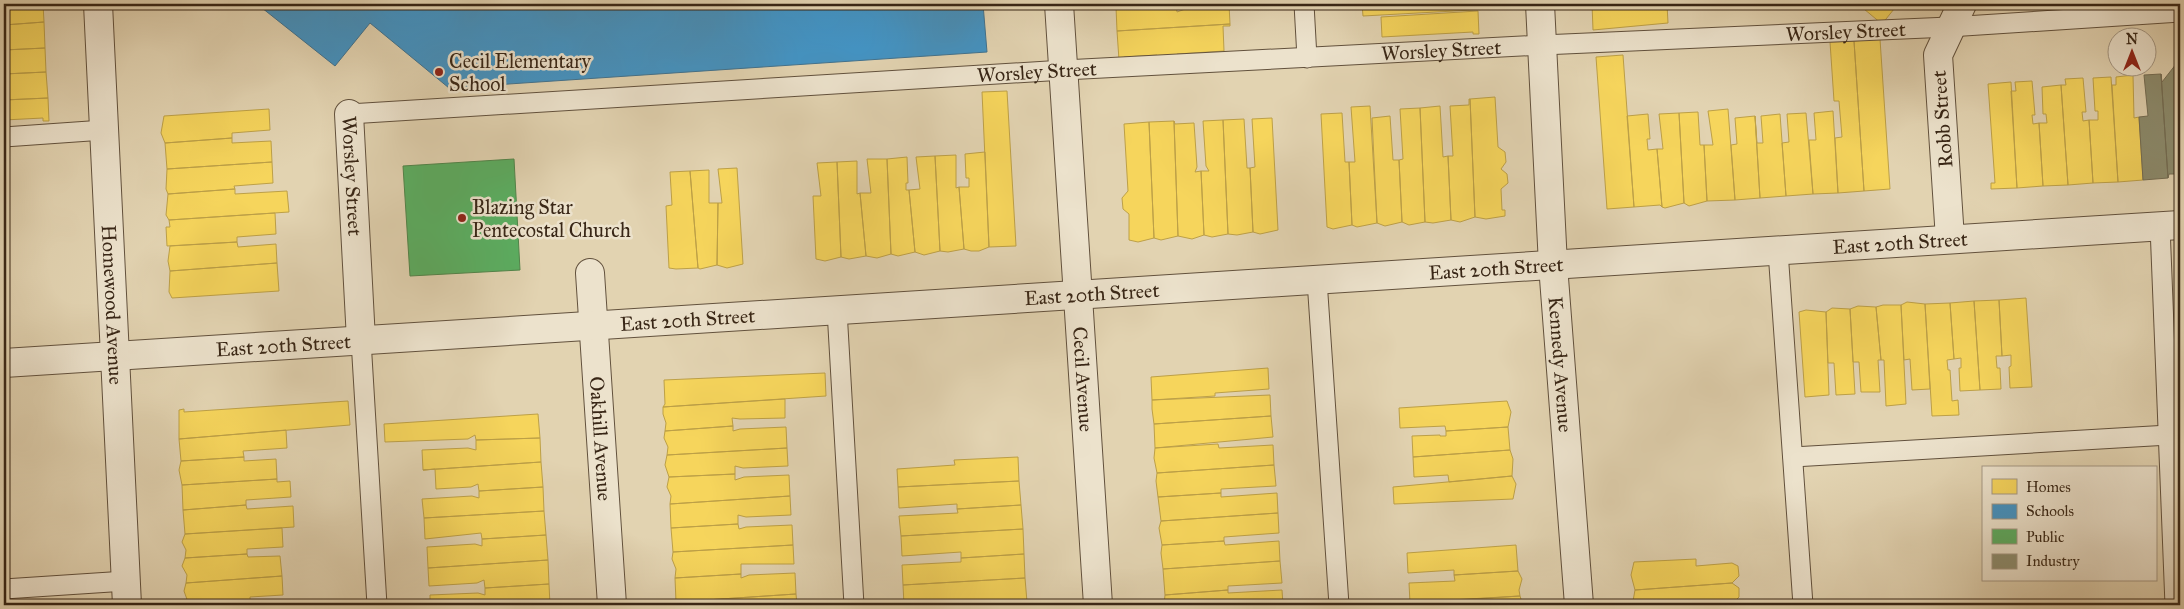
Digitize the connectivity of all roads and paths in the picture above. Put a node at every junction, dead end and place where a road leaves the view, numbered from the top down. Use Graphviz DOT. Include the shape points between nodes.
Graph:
graph roads {
  1 [pos="98,4"];
  2 [pos="1060,4"];
  3 [pos="1304,4"];
  4 [pos="1540,4"];
  5 [pos="2180,12"];
  6 [pos="1956,15"];
  7 [pos="1542,44"];
  8 [pos="1307,58"];
  9 [pos="1064,70"];
  10 [pos="349,114"];
  11 [pos="104,130"];
  12 [pos="4,136"];
  13 [pos="2170,225"];
  14 [pos="1950,239"];
  15 [pos="1778,251"];
  16 [pos="1553,265"];
  17 [pos="590,273"];
  18 [pos="1318,280"];
  19 [pos="1078,295"];
  20 [pos="837,310"];
  21 [pos="593,326"];
  22 [pos="361,340"];
  23 [pos="115,356"];
  24 [pos="4,363"];
  25 [pos="2169,434"];
  26 [pos="1793,457"];
  27 [pos="4,589"];
  28 [pos="127,593"];
  29 [pos="377,605"];
  30 [pos="612,605"];
  31 [pos="854,605"];
  32 [pos="1098,605"];
  33 [pos="1339,605"];
  34 [pos="1579,605"];
  35 [pos="1803,605"];
  36 [pos="2175,605"];
  1 -- 11 [label="street, Homewood Avenue"];
  2 -- 9 [label="street, Cecil Avenue"];
  3 -- 8 [label="lane"];
  4 -- 7 [label="street, Kennedy Avenue"];
  5 -- 6 [label="lane, Worsley Street"];
  6 -- 7 [label="lane, Worsley Street"];
  6 -- 14 [label="street, Robb Street" via="1938,55"];
  7 -- 8 [label="lane, Worsley Street"];
  7 -- 16 [label="street, Kennedy Avenue"];
  8 -- 9 [label="lane, Worsley Street"];
  9 -- 10 [label="lane, Worsley Street"];
  9 -- 19 [label="street, Cecil Avenue"];
  10 -- 22 [label="street, Worsley Street"];
  11 -- 12 [label="lane"];
  11 -- 23 [label="street, Homewood Avenue"];
  13 -- 14 [label="street, East 20th Street"];
  13 -- 25 [label="lane"];
  14 -- 15 [label="street, East 20th Street"];
  15 -- 16 [label="street, East 20th Street"];
  15 -- 26 [label="lane"];
  16 -- 18 [label="street, East 20th Street"];
  16 -- 34 [label="street, Kennedy Avenue"];
  17 -- 21 [label="street, Oakhill Avenue"];
  18 -- 19 [label="street, East 20th Street"];
  18 -- 33 [label="lane"];
  19 -- 20 [label="street, East 20th Street"];
  19 -- 32 [label="street, Cecil Avenue"];
  20 -- 21 [label="street, East 20th Street"];
  20 -- 31 [label="lane"];
  21 -- 22 [label="street, East 20th Street"];
  21 -- 30 [label="street, Oakhill Avenue"];
  22 -- 23 [label="street, East 20th Street"];
  22 -- 29 [label="lane"];
  23 -- 24 [label="street, East 20th Street"];
  23 -- 28 [label="street, Homewood Avenue"];
  25 -- 26 [label="lane"];
  25 -- 36 [label="lane"];
  26 -- 35 [label="lane"];
  27 -- 28 [label="lane"];
}
